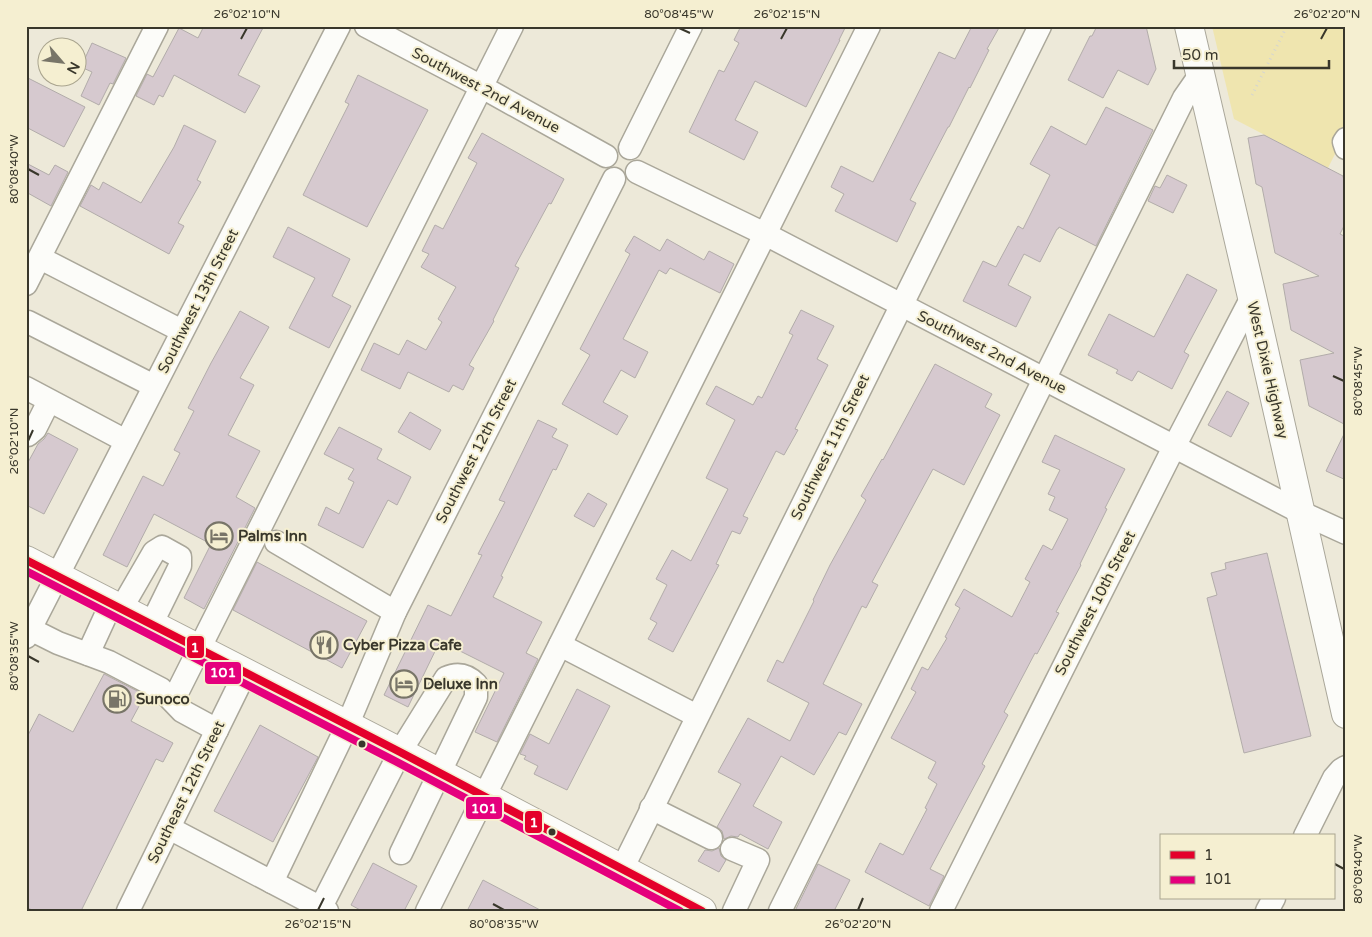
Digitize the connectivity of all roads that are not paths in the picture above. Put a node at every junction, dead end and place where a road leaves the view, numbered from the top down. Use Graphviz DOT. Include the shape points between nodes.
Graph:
graph roads {
  1 [pos="158,26"];
  2 [pos="339,26"];
  3 [pos="366,26"];
  4 [pos="512,26"];
  5 [pos="691,26"];
  6 [pos="869,26"];
  7 [pos="1040,26"];
  8 [pos="1189,26"];
  9 [pos="1200,75"];
  10 [pos="482,87"];
  11 [pos="1346,139"];
  12 [pos="630,148"];
  13 [pos="1346,148"];
  14 [pos="606,156"];
  15 [pos="638,172"];
  16 [pos="614,179"];
  17 [pos="765,234"];
  18 [pos="40,258"];
  19 [pos="26,284"];
  20 [pos="1252,297"];
  21 [pos="901,305"];
  22 [pos="28,322"];
  23 [pos="182,331"];
  24 [pos="1044,380"];
  25 [pos="154,386"];
  26 [pos="26,388"];
  27 [pos="49,400"];
  28 [pos="26,435"];
  29 [pos="126,441"];
  30 [pos="1174,447"];
  31 [pos="1300,512"];
  32 [pos="1346,533"];
  33 [pos="276,542"];
  34 [pos="26,560"];
  35 [pos="56,576"];
  36 [pos="116,607"];
  37 [pos="394,612"];
  38 [pos="151,625"];
  39 [pos="28,633"];
  40 [pos="560,645"];
  41 [pos="199,650"];
  42 [pos="88,654"];
  43 [pos="246,673"];
  44 [pos="173,700"];
  45 [pos="1346,714"];
  46 [pos="697,716"];
  47 [pos="347,726"];
  48 [pos="217,730"];
  49 [pos="400,752"];
  50 [pos="1346,768"];
  51 [pos="440,774"];
  52 [pos="484,797"];
  53 [pos="652,808"];
  54 [pos="168,828"];
  55 [pos="1306,834"];
  56 [pos="711,838"];
  57 [pos="732,849"];
  58 [pos="401,853"];
  59 [pos="622,869"];
  60 [pos="272,882"];
  61 [pos="324,909"];
  62 [pos="128,911"];
  63 [pos="427,911"];
  64 [pos="702,911"];
  65 [pos="734,911"];
  66 [pos="780,911"];
  67 [pos="941,911"];
  1 -- 18 [label="street"];
  2 -- 23 [label="street, Southwest 13th Street"];
  3 -- 10 [label="street, Southwest 2nd Avenue"];
  4 -- 10 [label="street"];
  5 -- 12 [label="street"];
  6 -- 17 [label="street"];
  7 -- 21 [label="street, Southwest 11th Street"];
  8 -- 9 [label="main road, West Dixie Highway"];
  9 -- 20 [label="main road, West Dixie Highway"];
  9 -- 24 [label="street" via="1184,98"];
  10 -- 14 [label="street, Southwest 2nd Avenue"];
  10 -- 41 [label="street"];
  11 -- 13 [label="street"];
  12 -- 14 [label="street" via="616,146"];
  12 -- 15 [label="street" via="640,160"];
  14 -- 16 [label="street" via="605,170"];
  15 -- 16 [label="street" via="629,180"];
  15 -- 17 [label="street, Southwest 2nd Avenue"];
  16 -- 37 [label="street, Southwest 12th Street"];
  17 -- 21 [label="street, Southwest 2nd Avenue"];
  17 -- 40 [label="street"];
  18 -- 19 [label="street"];
  18 -- 23 [label="street"];
  20 -- 30 [label="street, Southwest 10th Street"];
  20 -- 31 [label="main road, West Dixie Highway"];
  21 -- 24 [label="street, Southwest 2nd Avenue"];
  21 -- 46 [label="street, Southwest 11th Street"];
  22 -- 25 [label="street"];
  23 -- 25 [label="street, Southwest 13th Street"];
  24 -- 30 [label="street, Southwest 2nd Avenue"];
  24 -- 66 [label="street"];
  25 -- 29 [label="street, Southwest 13th Street"];
  26 -- 27 [label="street"];
  27 -- 28 [label="street" via="35,429"];
  27 -- 29 [label="street"];
  29 -- 35 [label="street, Southwest 13th Street"];
  30 -- 31 [label="street, Southwest 2nd Avenue"];
  30 -- 67 [label="street, Southwest 10th Street"];
  31 -- 32 [label="street, Southwest 2nd Avenue"];
  31 -- 45 [label="main road, West Dixie Highway"];
  33 -- 37 [label="street"];
  34 -- 35 [label="main road"];
  35 -- 36 [label="main road"];
  35 -- 39 [label="street, Southwest 13th Street"];
  36 -- 38 [label="main road"];
  36 -- 38 [label="street" via="154,552 162,547 180,557 180,566"];
  36 -- 42 [label="street"];
  37 -- 47 [label="street, Southwest 12th Street"];
  38 -- 41 [label="main road"];
  39 -- 42 [label="street"];
  40 -- 46 [label="street"];
  40 -- 52 [label="street"];
  41 -- 43 [label="main road"];
  41 -- 44 [label="street"];
  42 -- 44 [label="street" via="161,689"];
  43 -- 47 [label="main road"];
  43 -- 48 [label="street, Southeast 12th Street"];
  44 -- 48 [label="street" via="182,711"];
  46 -- 53 [label="street, Southwest 11th Street"];
  47 -- 49 [label="main road"];
  47 -- 60 [label="street, Southwest 12th Street"];
  48 -- 54 [label="street, Southeast 12th Street"];
  49 -- 51 [label="main road"];
  49 -- 51 [label="street" via="446,678 459,674 472,680 476,684 476,698"];
  49 -- 61 [label="street"];
  50 -- 55 [label="street" via="1334,778"];
  51 -- 52 [label="main road"];
  51 -- 58 [label="street"];
  52 -- 59 [label="main road"];
  52 -- 63 [label="street"];
  53 -- 56 [label="street"];
  53 -- 59 [label="street, Southwest 11th Street"];
  54 -- 60 [label="street"];
  54 -- 62 [label="street, Southeast 12th Street"];
  57 -- 65 [label="street" via="758,860"];
  59 -- 64 [label="main road"];
  60 -- 61 [label="street"];
}
